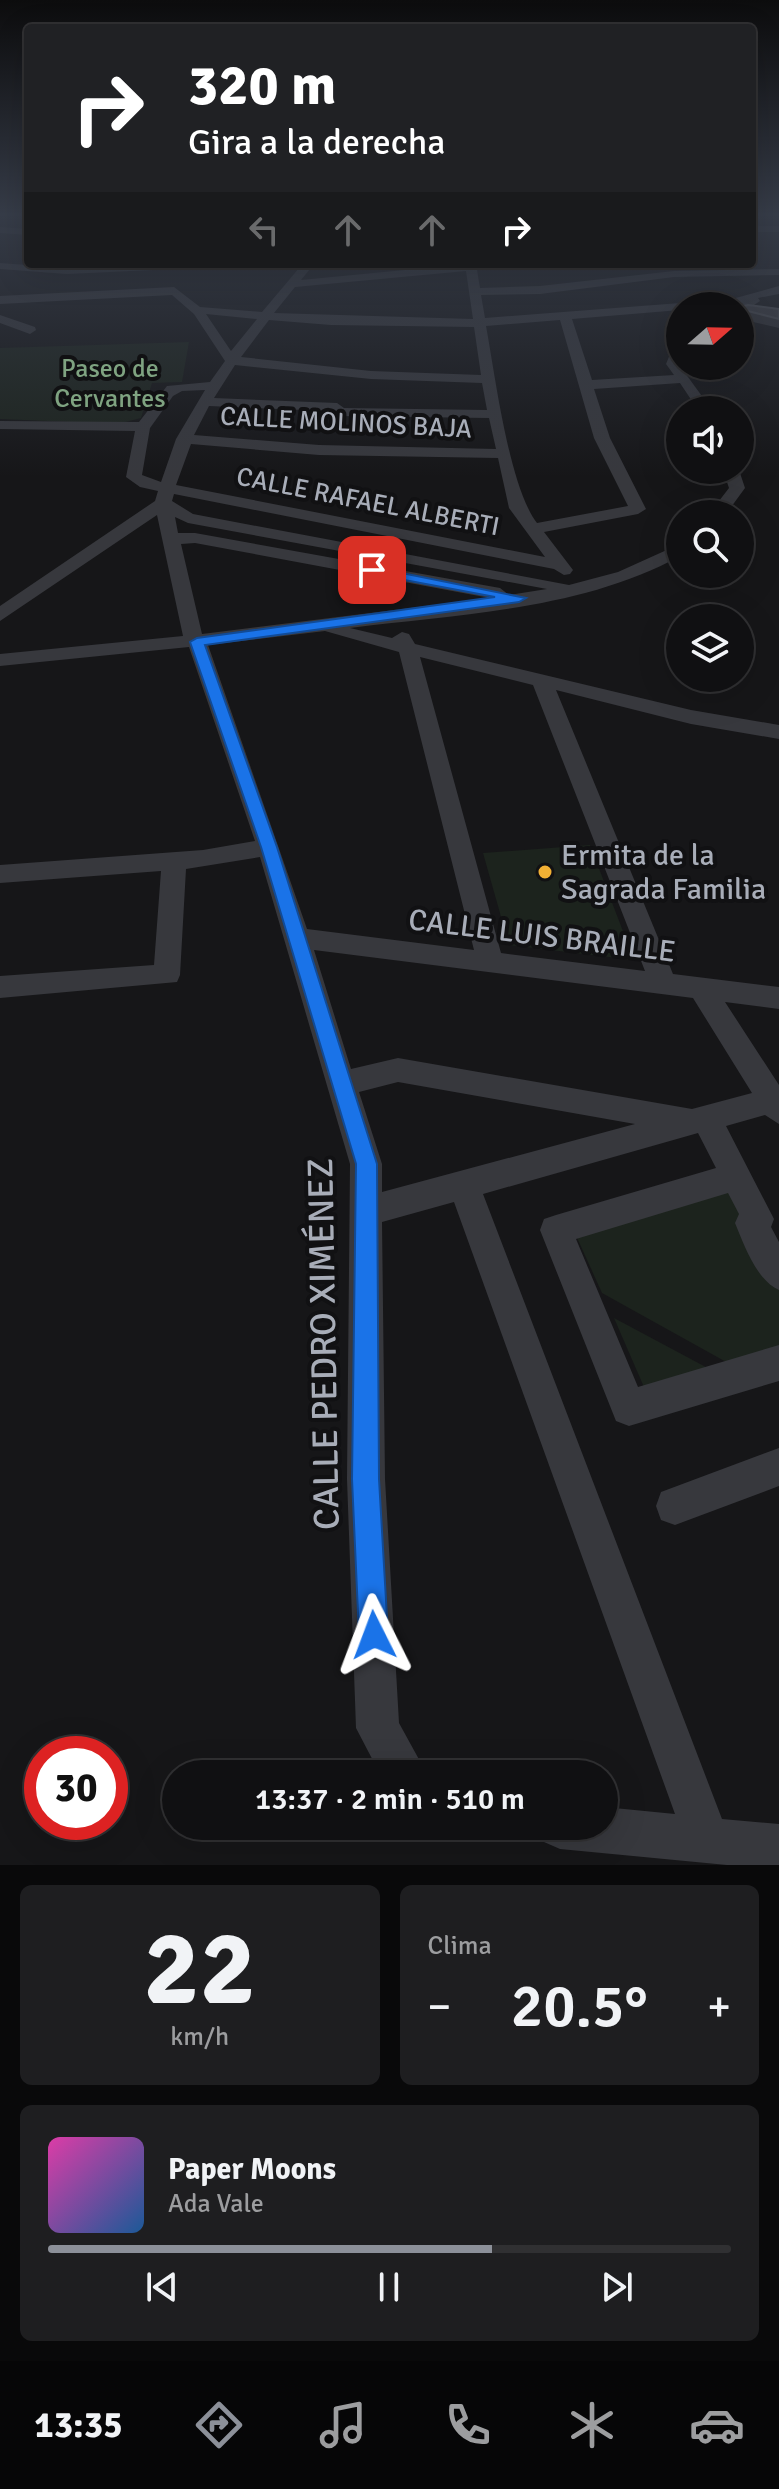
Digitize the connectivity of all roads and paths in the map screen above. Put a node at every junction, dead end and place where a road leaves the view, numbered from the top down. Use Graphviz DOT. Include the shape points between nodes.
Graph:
graph roads {
  1 [pos="192,303"];
  2 [pos="276,303"];
  3 [pos="477,303"];
  4 [pos="666,309"];
  5 [pos="197,310"];
  6 [pos="266,315"];
  7 [pos="565,315"];
  8 [pos="0,319"];
  9 [pos="480,323"];
  10 [pos="15,336"];
  11 [pos="231,360"];
  12 [pos="489,379"];
  13 [pos="667,380"];
  14 [pos="584,385"];
  15 [pos="214,386"];
  16 [pos="205,402"];
  17 [pos="336,411"];
  18 [pos="496,414"];
  19 [pos="143,427"];
  20 [pos="2,432"];
  21 [pos="184,439"];
  22 [pos="505,454"];
  23 [pos="164,497"];
  24 [pos="532,529"];
  25 [pos="171,539"];
  26 [pos="666,558"];
  27 [pos="560,565"];
  28 [pos="574,590"];
  29 [pos="519,598"];
  30 [pos="0,615"];
  31 [pos="403,615"];
  32 [pos="323,627"];
  33 [pos="195,642"];
  34 [pos="408,648"];
  35 [pos="0,660"];
  36 [pos="542,682"];
  37 [pos="779,732"];
  38 [pos="269,847"];
  39 [pos="174,861"];
  40 [pos="0,874"];
  41 [pos="297,938"];
  42 [pos="490,962"];
  43 [pos="663,983"];
  44 [pos="0,987"];
  45 [pos="702,989"];
  46 [pos="779,998"];
  47 [pos="342,1084"];
  48 [pos="776,1105"];
  49 [pos="700,1120"];
  50 [pos="736,1176"];
  51 [pos="464,1185"];
  52 [pos="368,1211"];
  53 [pos="779,1274"];
  54 [pos="779,1363"];
  55 [pos="779,1467"];
  56 [pos="675,1506"];
  57 [pos="397,1760"];
  58 [pos="618,1832"];
  59 [pos="707,1840"];
  60 [pos="779,1847"];
  1 -- 5 [label="street"];
  2 -- 6 [label="street"];
  3 -- 9 [label="street"];
  4 -- 7 [label="street"];
  5 -- 6 [label="street"];
  5 -- 11 [label="street"];
  6 -- 9 [label="street" via="383,324"];
  6 -- 11 [label="street"];
  7 -- 9 [label="street"];
  7 -- 14 [label="street"];
  8 -- 10 [label="street" via="30,330"];
  9 -- 12 [label="street"];
  11 -- 15 [label="street"];
  11 -- 17 [label="street"];
  12 -- 17 [label="street"];
  12 -- 18 [label="street"];
  13 -- 14 [label="street"];
  14 -- 24 [label="street" via="602,438 638,509"];
  15 -- 16 [label="street"];
  15 -- 19 [label="street" via="175,386"];
  16 -- 17 [label="street"];
  16 -- 21 [label="street"];
  17 -- 18 [label="street"];
  17 -- 21 [label="street, CALLE MOLINOS BAJA"];
  17 -- 22 [label="street, CALLE MOLINOS BAJA"];
  18 -- 22 [label="street"];
  19 -- 20 [label="street"];
  19 -- 23 [label="street" via="134,477"];
  21 -- 23 [label="street"];
  22 -- 24 [label="street" via="517,508"];
  23 -- 25 [label="street, CALLE PEDRO XIMÉNEZ"];
  23 -- 27 [label="street, CALLE RAFAEL ALBERTI"];
  23 -- 28 [label="street" via="188,518"];
  23 -- 30 [label="street"];
  24 -- 27 [label="street"];
  25 -- 29 [label="street" via="195,538"];
  25 -- 33 [label="street, CALLE PEDRO XIMÉNEZ"];
  26 -- 28 [label="street"];
  27 -- 28 [label="street"];
  28 -- 29 [label="street"];
  29 -- 31 [label="street"];
  31 -- 32 [label="street"];
  31 -- 34 [label="street" via="398,631"];
  32 -- 33 [label="street"];
  32 -- 34 [label="street"];
  33 -- 35 [label="street"];
  33 -- 38 [label="street, CALLE PEDRO XIMÉNEZ"];
  34 -- 36 [label="street"];
  34 -- 42 [label="street"];
  36 -- 37 [label="street"];
  36 -- 43 [label="street"];
  38 -- 39 [label="street"];
  38 -- 41 [label="street, CALLE PEDRO XIMÉNEZ"];
  39 -- 40 [label="street"];
  39 -- 44 [label="street" via="167,975"];
  41 -- 42 [label="street, CALLE LUIS BRAILLE"];
  41 -- 47 [label="street, CALLE PEDRO XIMÉNEZ"];
  42 -- 43 [label="street, CALLE LUIS BRAILLE"];
  43 -- 45 [label="street, CALLE LUIS BRAILLE"];
  45 -- 46 [label="street, CALLE LUIS BRAILLE"];
  45 -- 48 [label="street"];
  47 -- 49 [label="street" via="398,1070"];
  47 -- 52 [label="street, CALLE PEDRO XIMÉNEZ" via="366,1164"];
  48 -- 49 [label="street"];
  49 -- 50 [label="street"];
  49 -- 51 [label="street"];
  50 -- 53 [label="street" via="758,1219 751,1223"];
  50 -- 54 [label="street" via="556,1230 629,1408"];
  51 -- 52 [label="street"];
  51 -- 59 [label="street"];
  52 -- 57 [label="street, CALLE PEDRO XIMÉNEZ" via="366,1479 378,1728"];
  55 -- 56 [label="street"];
  58 -- 59 [label="street"];
  59 -- 60 [label="street"];
}
